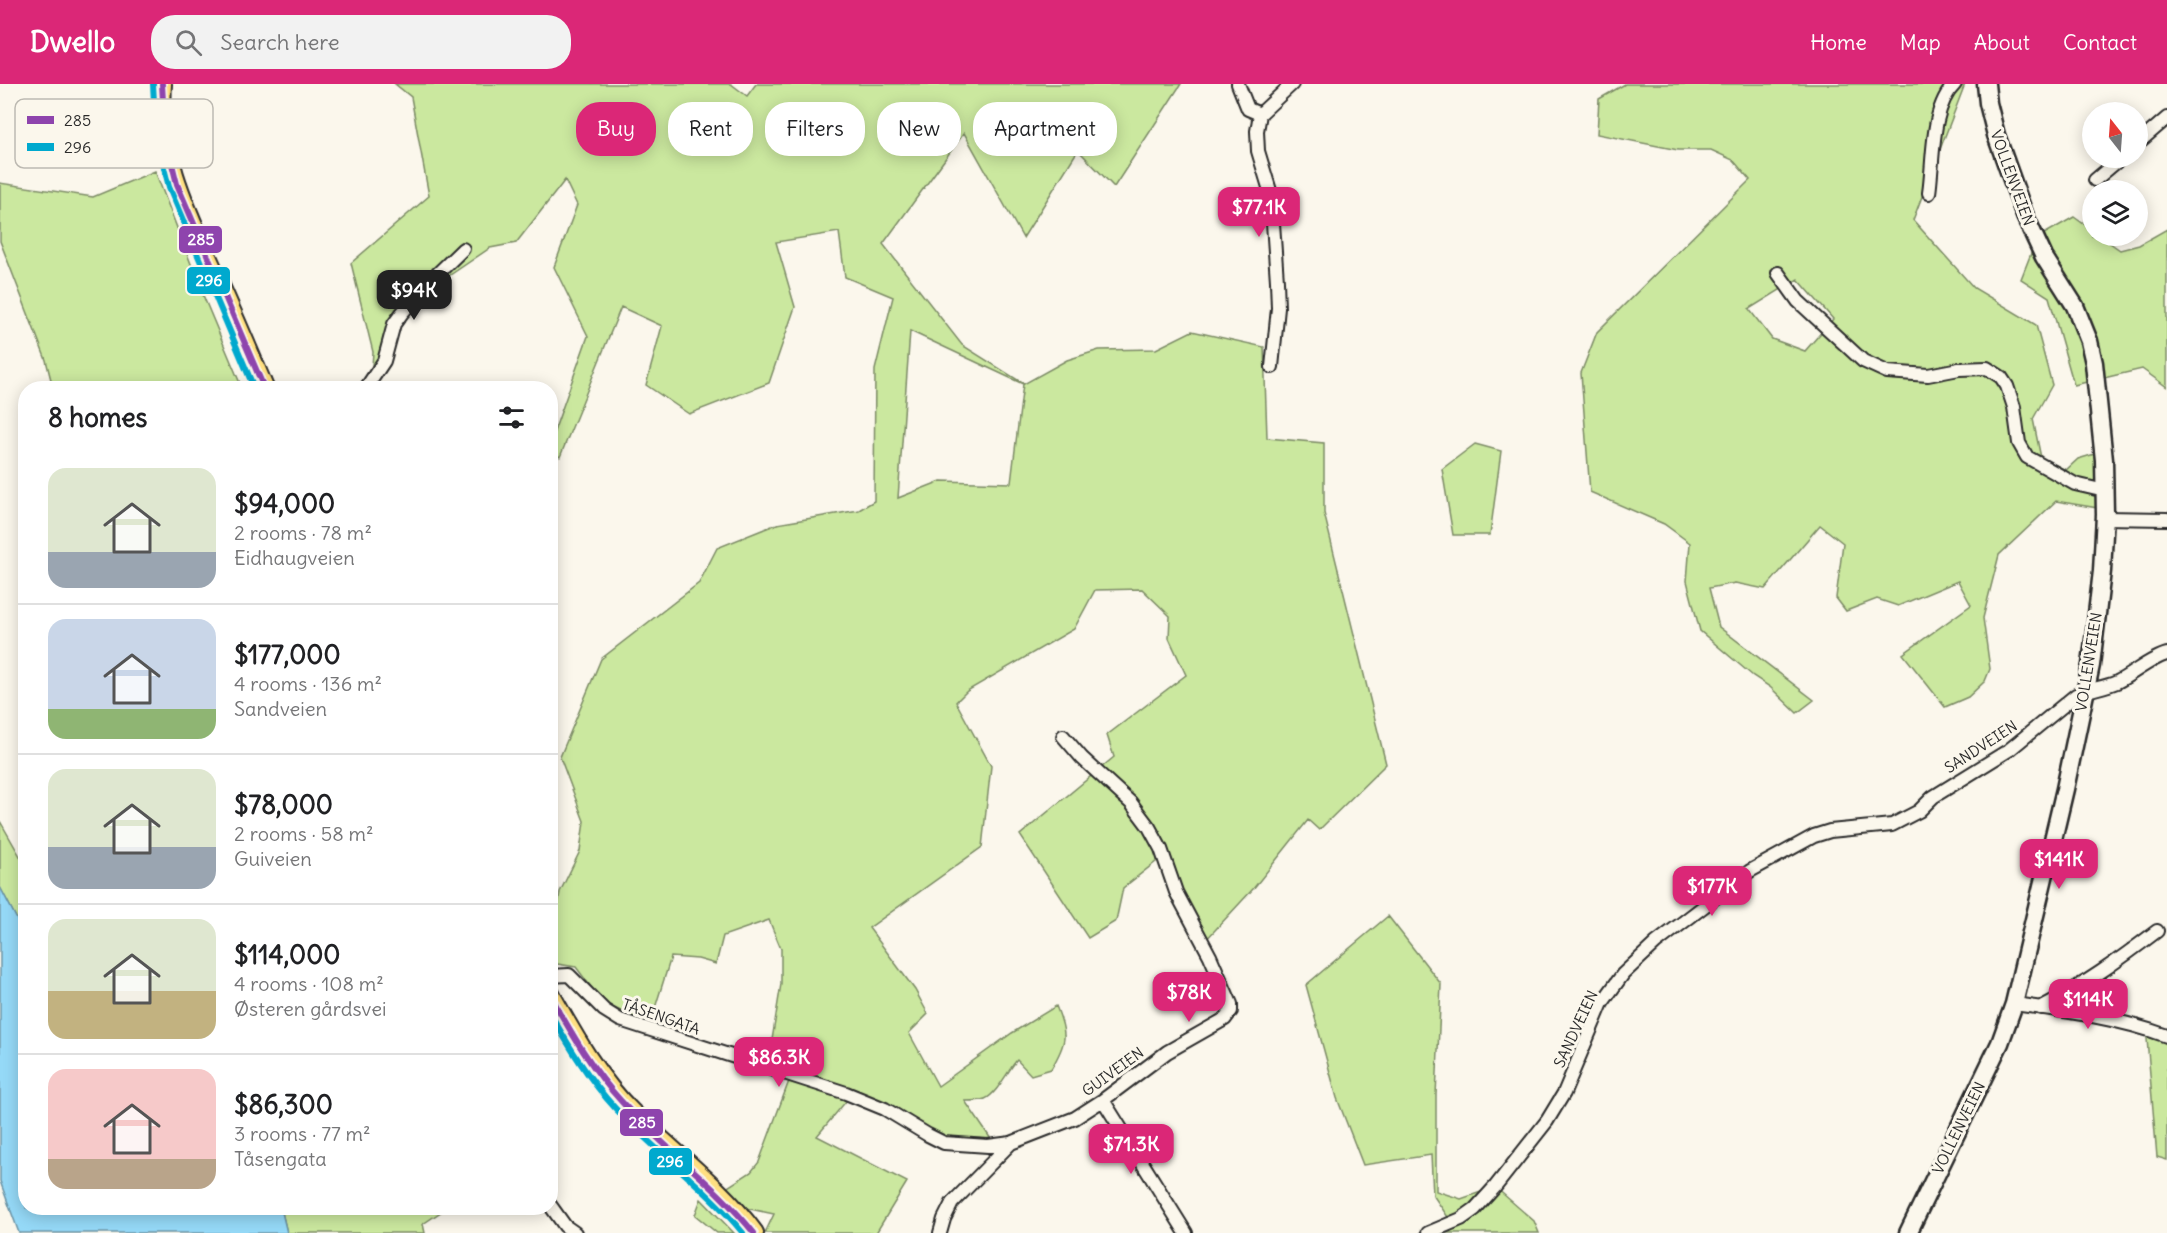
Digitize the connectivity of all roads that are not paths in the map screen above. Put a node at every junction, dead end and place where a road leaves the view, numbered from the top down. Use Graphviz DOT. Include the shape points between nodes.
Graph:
graph roads {
  1 [pos="162,84"];
  2 [pos="1238,84"];
  3 [pos="1292,84"];
  4 [pos="1955,84"];
  5 [pos="1986,84"];
  6 [pos="162,99"];
  7 [pos="1260,114"];
  8 [pos="2167,118"];
  9 [pos="2148,134"];
  10 [pos="171,168"];
  11 [pos="2109,168"];
  12 [pos="2095,180"];
  13 [pos="1929,193"];
  14 [pos="463,249"];
  15 [pos="1778,273"];
  16 [pos="1272,367"];
  17 [pos="261,381"];
  18 [pos="371,381"];
  19 [pos="2105,491"];
  20 [pos="2104,518"];
  21 [pos="2167,519"];
  22 [pos="2167,654"];
  23 [pos="2086,690"];
  24 [pos="1063,736"];
  25 [pos="2157,931"];
  26 [pos="558,976"];
  27 [pos="2014,1004"];
  28 [pos="558,1007"];
  29 [pos="2040,1008"];
  30 [pos="2167,1036"];
  31 [pos="1103,1100"];
  32 [pos="1011,1143"];
  33 [pos="556,1215"];
  34 [pos="566,1231"];
  35 [pos="754,1233"];
  36 [pos="940,1233"];
  37 [pos="1186,1233"];
  38 [pos="1428,1233"];
  39 [pos="1908,1233"];
  1 -- 6 [label="main road"];
  2 -- 7 [label="street" via="1248,109"];
  3 -- 7 [label="street"];
  4 -- 13 [label="street" via="1944,97 1938,116"];
  5 -- 19 [label="main road, VOLLENVEIEN" via="1994,129 2025,216 2044,257 2075,306 2089,340 2097,383"];
  7 -- 16 [label="street" via="1258,151 1271,194 1277,281"];
  8 -- 9 [label="street"];
  10 -- 17 [label="main road"];
  11 -- 12 [label="street"];
  14 -- 18 [label="street" via="394,324 384,361"];
  15 -- 19 [label="street" via="1798,301 1863,361 1887,372 1928,375 1987,368 2001,377 2014,407 2019,443 2027,457 2075,484"];
  19 -- 20 [label="main road, VOLLENVEIEN"];
  20 -- 21 [label="street"];
  20 -- 23 [label="main road, VOLLENVEIEN" via="2098,606"];
  22 -- 23 [label="street" via="2115,683"];
  23 -- 27 [label="main road, VOLLENVEIEN"];
  23 -- 38 [label="street, SANDVEIEN" via="2009,750 1933,797 1919,811 1892,825 1814,836 1750,871 1656,943 1623,974 1602,1003 1564,1093 1541,1129 1475,1209"];
  24 -- 31 [label="street, GUIVEIEN" via="1131,803 1149,827 1231,1004 1225,1019 1167,1052"];
  25 -- 29 [label="street" via="2109,968"];
  26 -- 32 [label="street, TÅSENGATA" via="569,975 604,1010 620,1020 846,1093 885,1109 944,1143"];
  27 -- 29 [label="street"];
  27 -- 39 [label="main road, VOLLENVEIEN" via="1991,1062"];
  28 -- 35 [label="main road" via="617,1097"];
  29 -- 30 [label="street" via="2134,1024"];
  31 -- 32 [label="street, GUIVEIEN" via="1075,1118"];
  31 -- 37 [label="street"];
  32 -- 36 [label="street, GUIVEIEN" via="952,1203"];
  33 -- 34 [label="street"];
}
